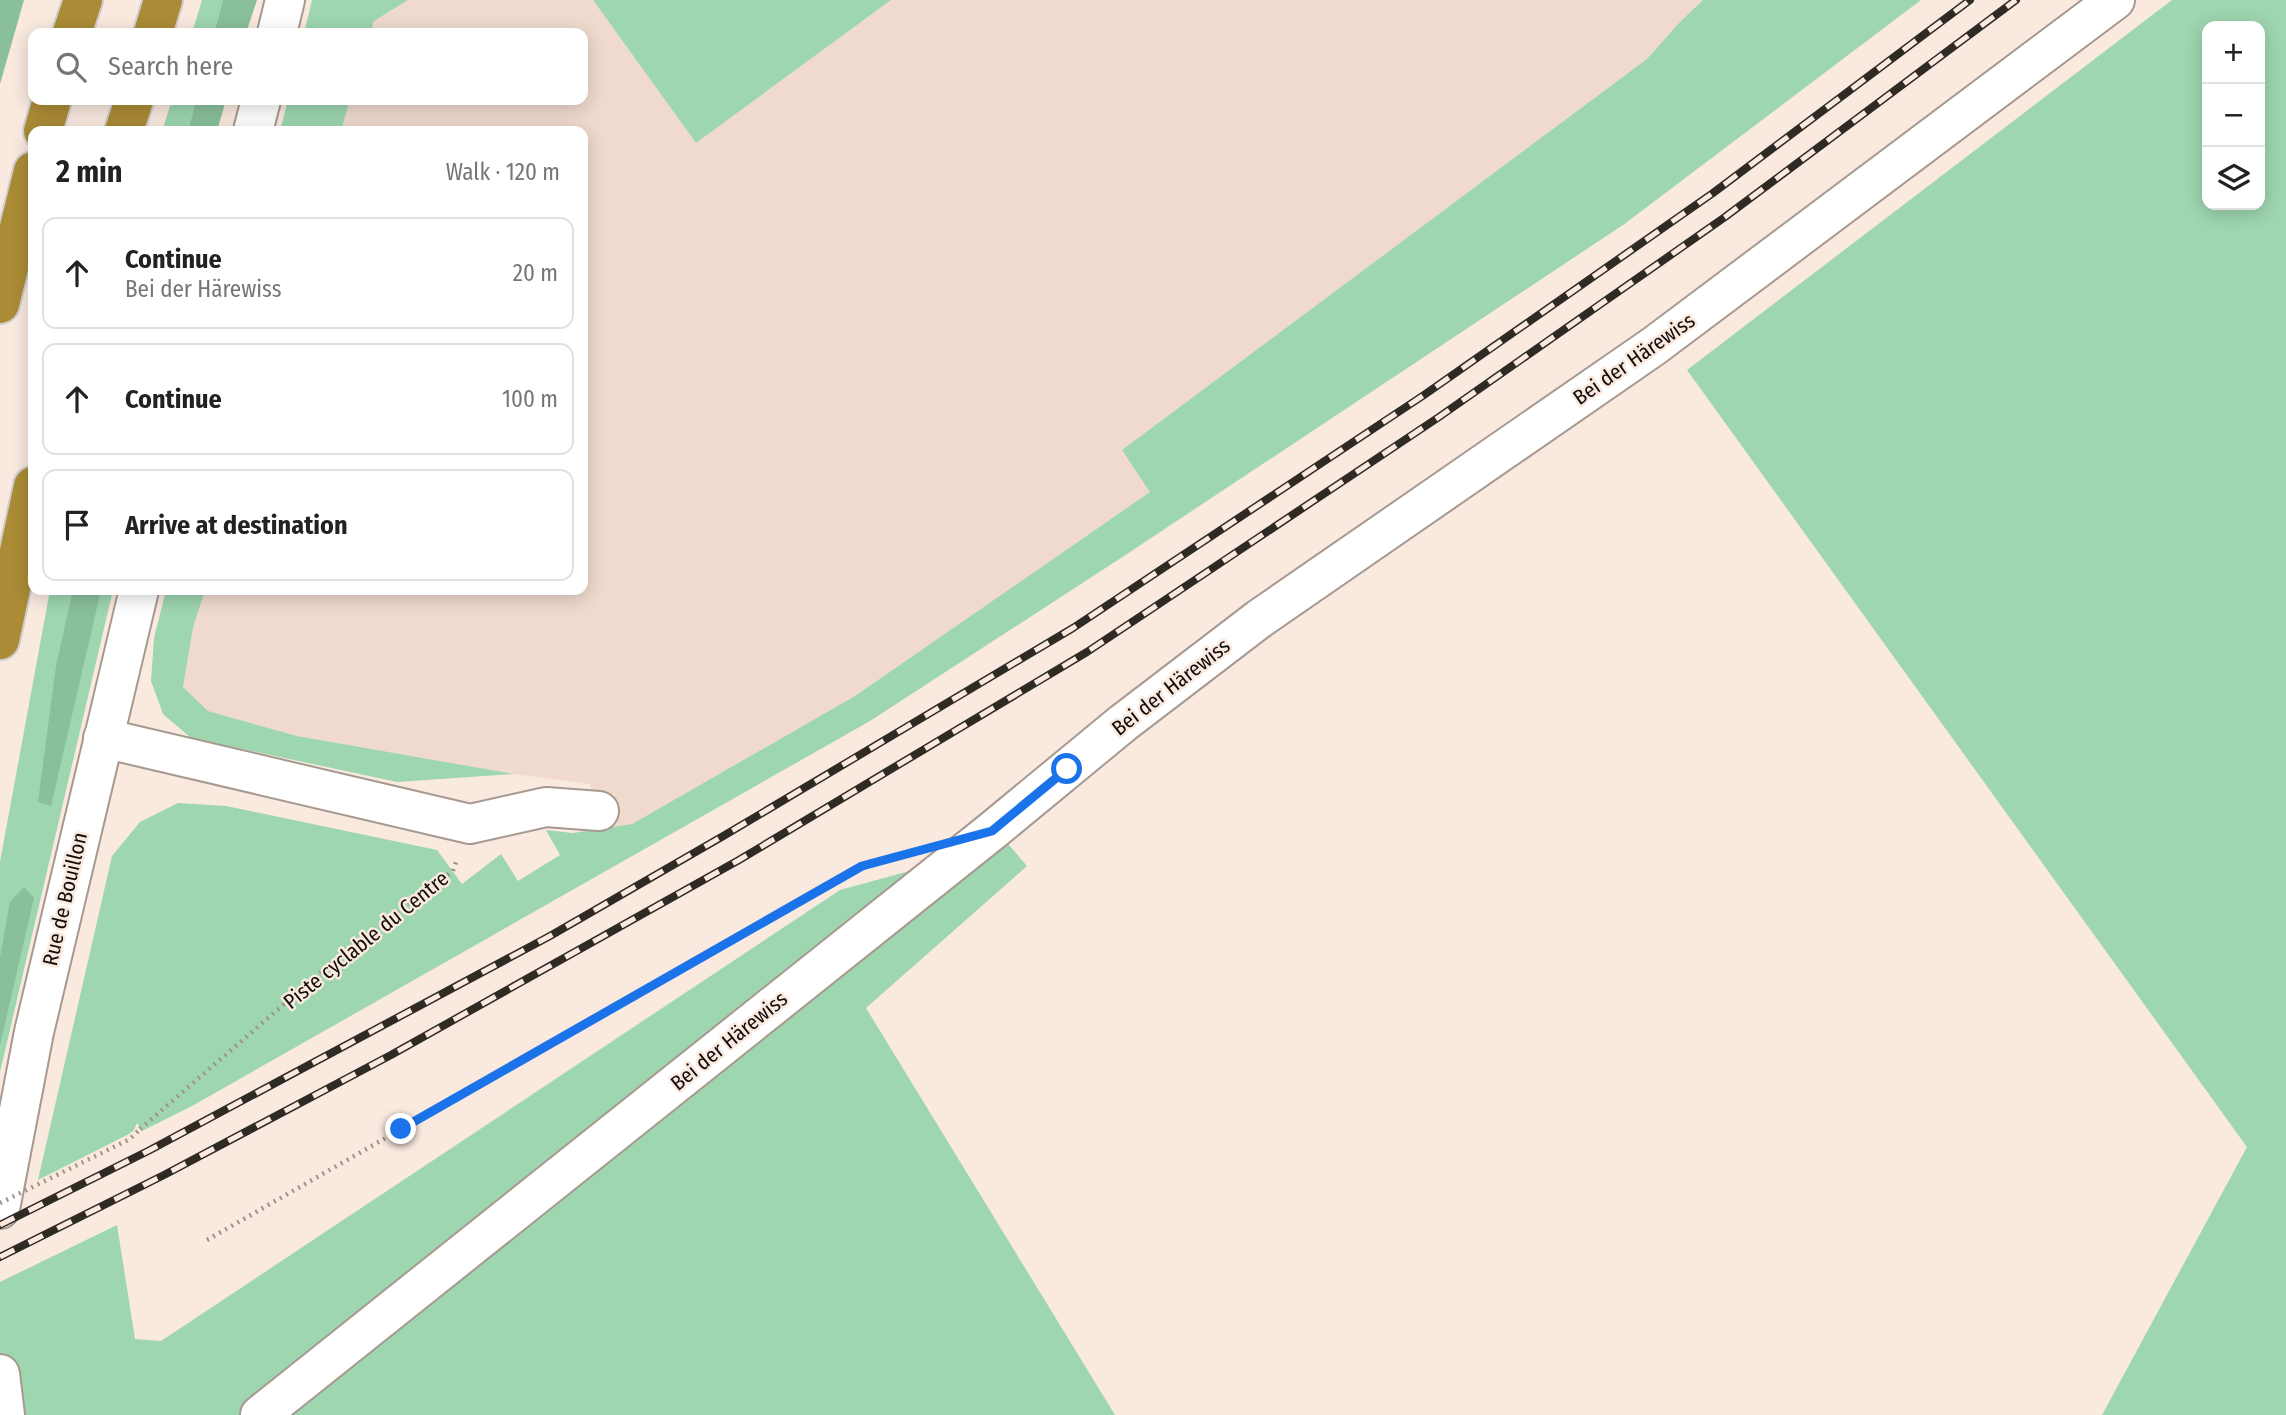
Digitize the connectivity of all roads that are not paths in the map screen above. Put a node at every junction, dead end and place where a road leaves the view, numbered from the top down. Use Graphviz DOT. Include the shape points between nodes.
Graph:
graph roads {
  1 [pos="83,0"];
  2 [pos="163,0"];
  3 [pos="285,0"];
  4 [pos="2115,0"];
  5 [pos="74,28"];
  6 [pos="155,28"];
  7 [pos="278,28"];
  8 [pos="51,105"];
  9 [pos="132,105"];
  10 [pos="260,105"];
  11 [pos="44,126"];
  12 [pos="126,126"];
  13 [pos="254,126"];
  14 [pos="28,190"];
  15 [pos="0,304"];
  16 [pos="28,509"];
  17 [pos="138,595"];
  18 [pos="0,640"];
  19 [pos="103,738"];
  20 [pos="598,811"];
  21 [pos="0,1209"];
  22 [pos="0,1374"];
  23 [pos="5,1415"];
  24 [pos="260,1415"];
  1 -- 5 [label="highway"];
  2 -- 6 [label="highway"];
  3 -- 7 [label="street"];
  4 -- 24 [label="street, Bei der Härewiss" via="1654,346 1259,619"];
  8 -- 11 [label="highway"];
  9 -- 12 [label="highway"];
  10 -- 13 [label="street"];
  14 -- 15 [label="highway"];
  16 -- 18 [label="highway"];
  17 -- 19 [label="street, Rue de Bouillon"];
  19 -- 20 [label="street" via="470,824 546,807"];
  19 -- 21 [label="street, Rue de Bouillon" via="34,1032"];
  22 -- 23 [label="street"];
}
